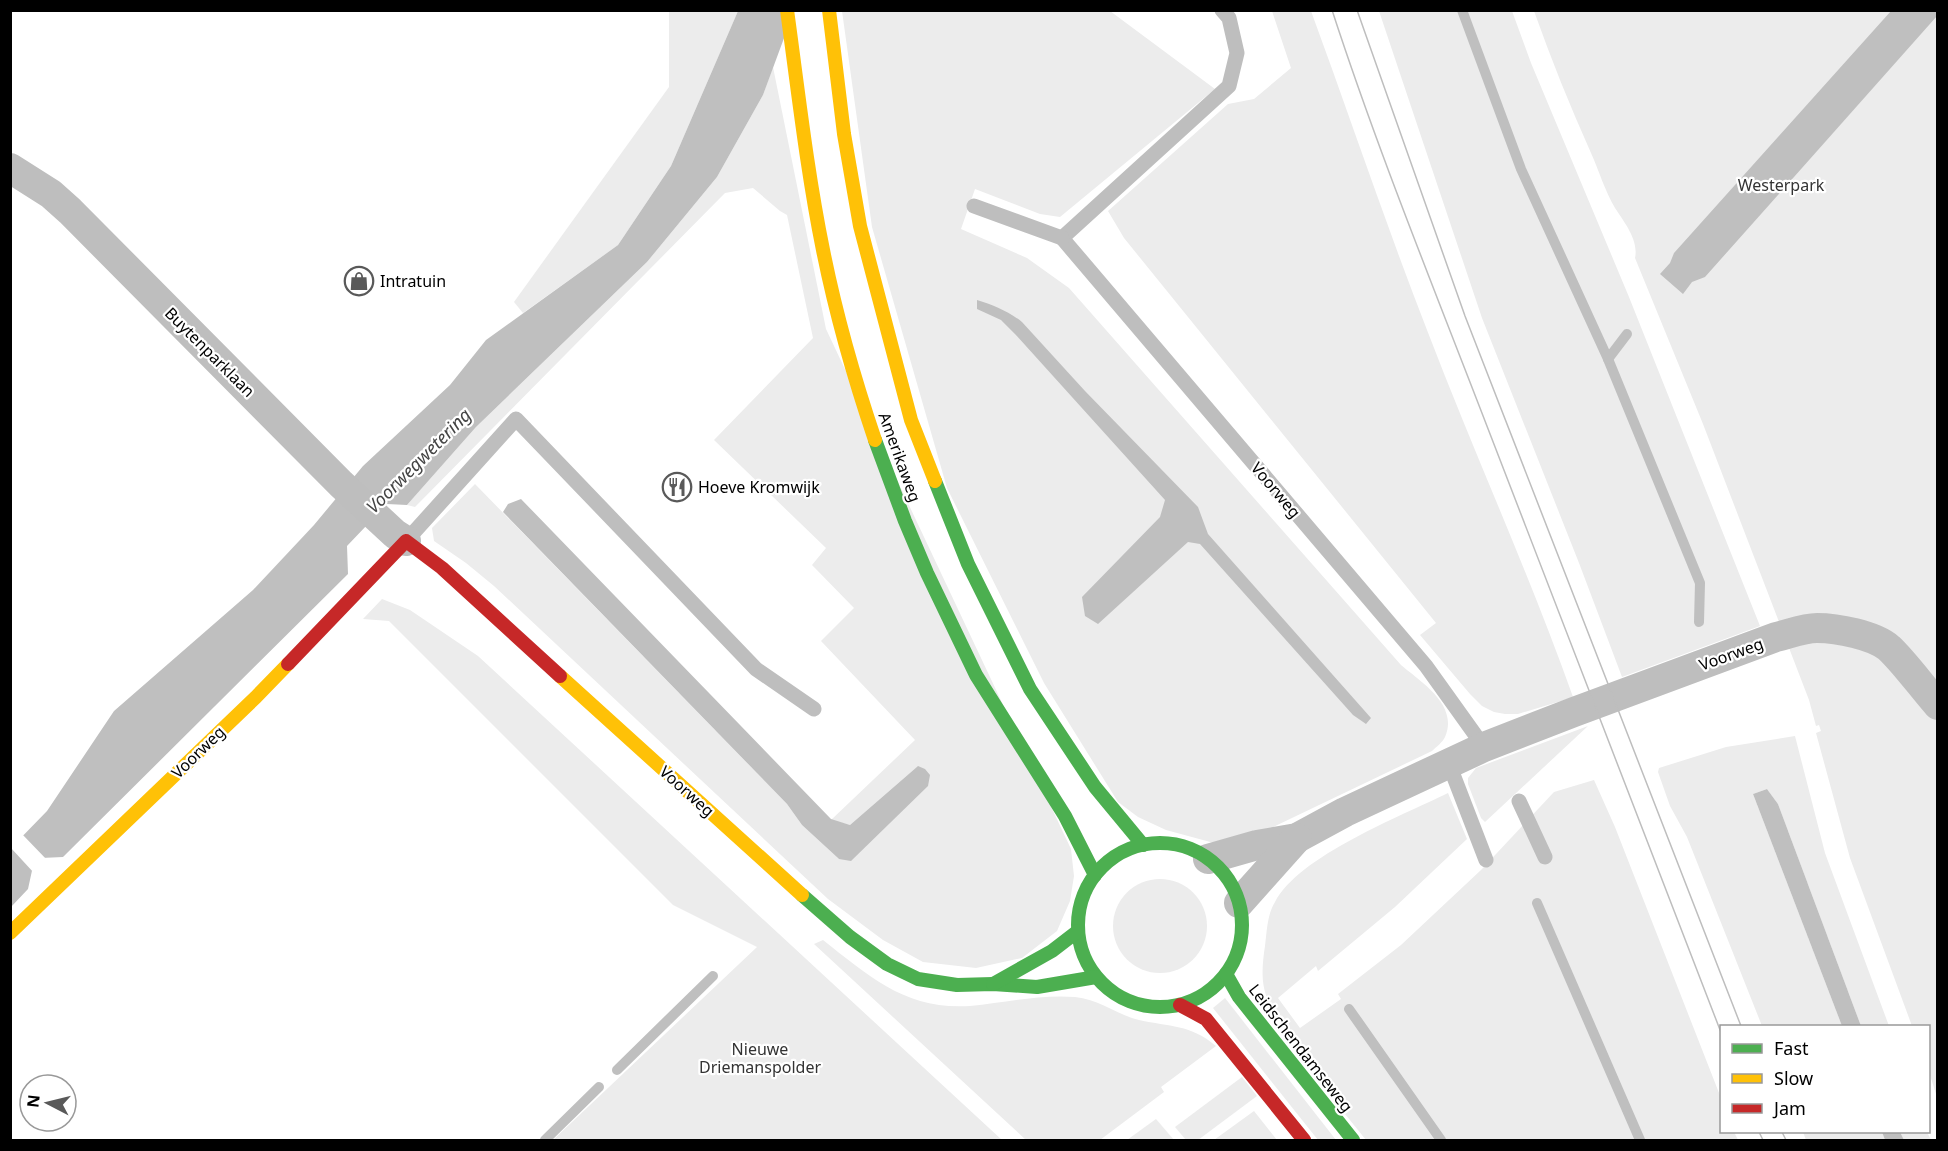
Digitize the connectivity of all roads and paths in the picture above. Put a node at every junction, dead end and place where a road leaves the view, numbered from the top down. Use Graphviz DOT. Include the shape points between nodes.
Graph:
graph roads {
  1 [pos="788,10"];
  2 [pos="829,10"];
  3 [pos="1222,10"];
  4 [pos="10,168"];
  5 [pos="974,206"];
  6 [pos="1062,238"];
  7 [pos="400,538"];
  8 [pos="1938,705"];
  9 [pos="814,709"];
  10 [pos="1484,747"];
  11 [pos="1449,764"];
  12 [pos="1519,801"];
  13 [pos="1297,838"];
  14 [pos="1143,845"];
  15 [pos="1545,857"];
  16 [pos="1208,859"];
  17 [pos="1486,860"];
  18 [pos="1095,875"];
  19 [pos="1239,903"];
  20 [pos="1078,931"];
  21 [pos="10,933"];
  22 [pos="1226,974"];
  23 [pos="1096,977"];
  24 [pos="993,984"];
  25 [pos="1180,1005"];
  26 [pos="1304,1140"];
  27 [pos="1353,1140"];
  1 -- 18 [label="main road, Amerikaweg" via="807,160 824,252 880,457 926,569 977,677 1080,842"];
  2 -- 14 [label="main road, Amerikaweg" via="860,226 911,420 968,564 1030,689 1095,787"];
  3 -- 6 [label="lane" via="1229,18 1237,53 1229,86"];
  4 -- 7 [label="street, Buytenparklaan" via="70,211 341,484"];
  5 -- 6 [label="lane, Voorweg"];
  6 -- 10 [label="lane, Voorweg" via="1426,666"];
  7 -- 9 [label="lane, Voorweg" via="516,419 756,669"];
  7 -- 21 [label="main road, Voorweg" via="247,705"];
  7 -- 24 [label="main road, Voorweg" via="442,568 850,937 886,964 918,980"];
  8 -- 10 [label="street, Voorweg" via="1887,647 1864,636 1816,628 1776,637"];
  10 -- 11 [label="street, Voorweg"];
  11 -- 13 [label="street, Voorweg"];
  11 -- 17 [label="lane"];
  12 -- 15 [label="lane"];
  13 -- 16 [label="street, Voorweg"];
  13 -- 19 [label="street, Voorweg"];
  14 -- 16 [label="main road" via="1177,845"];
  14 -- 18 [label="main road" via="1116,856"];
  16 -- 19 [label="main road" via="1222,871"];
  18 -- 20 [label="main road" via="1081,902"];
  19 -- 22 [label="main road" via="1241,940"];
  20 -- 23 [label="main road" via="1083,955"];
  20 -- 24 [label="main road, Voorweg" via="1052,951"];
  22 -- 25 [label="main road" via="1214,988"];
  22 -- 27 [label="main road, Leidschendamseweg" via="1239,997"];
  23 -- 24 [label="main road, Voorweg" via="1036,987"];
  23 -- 25 [label="main road" via="1115,995 1140,1005"];
  25 -- 26 [label="main road" via="1206,1019"];
}
